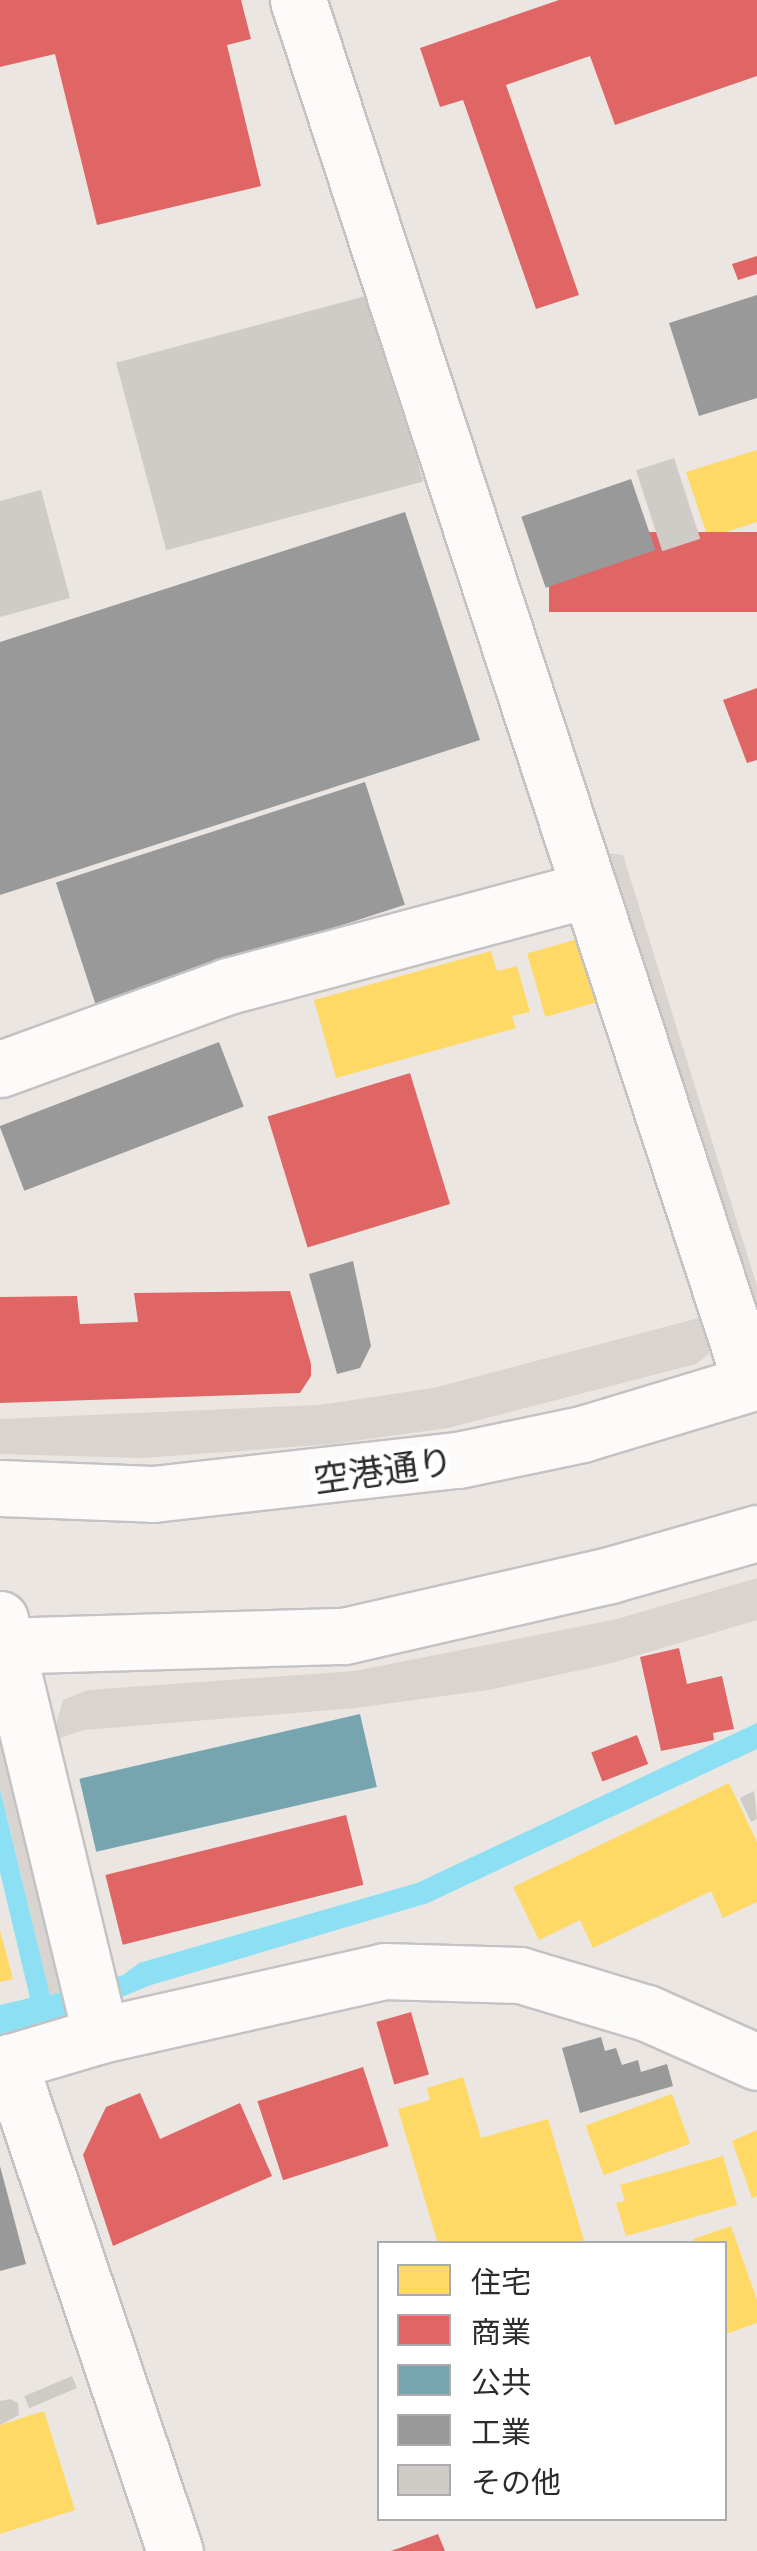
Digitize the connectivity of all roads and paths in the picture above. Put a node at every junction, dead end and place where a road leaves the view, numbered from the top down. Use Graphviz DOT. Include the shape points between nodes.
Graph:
graph roads {
  1 [pos="298,0"];
  2 [pos="589,889"];
  3 [pos="0,1069"];
  4 [pos="754,1382"];
  5 [pos="0,1488"];
  6 [pos="757,1533"];
  7 [pos="2,1637"];
  8 [pos="95,2008"];
  9 [pos="757,2062"];
  10 [pos="5,2064"];
  11 [pos="174,2551"];
  1 -- 2 [label="street"];
  2 -- 3 [label="street" via="228,986"];
  2 -- 4 [label="street"];
  4 -- 5 [label="street, 空港通り" via="582,1434 458,1460 153,1494"];
  6 -- 7 [label="street" via="610,1575 344,1636"];
  7 -- 8 [label="street"];
  8 -- 9 [label="street" via="384,1971 520,1975 647,2014"];
  8 -- 10 [label="street"];
  10 -- 11 [label="street"];
}
